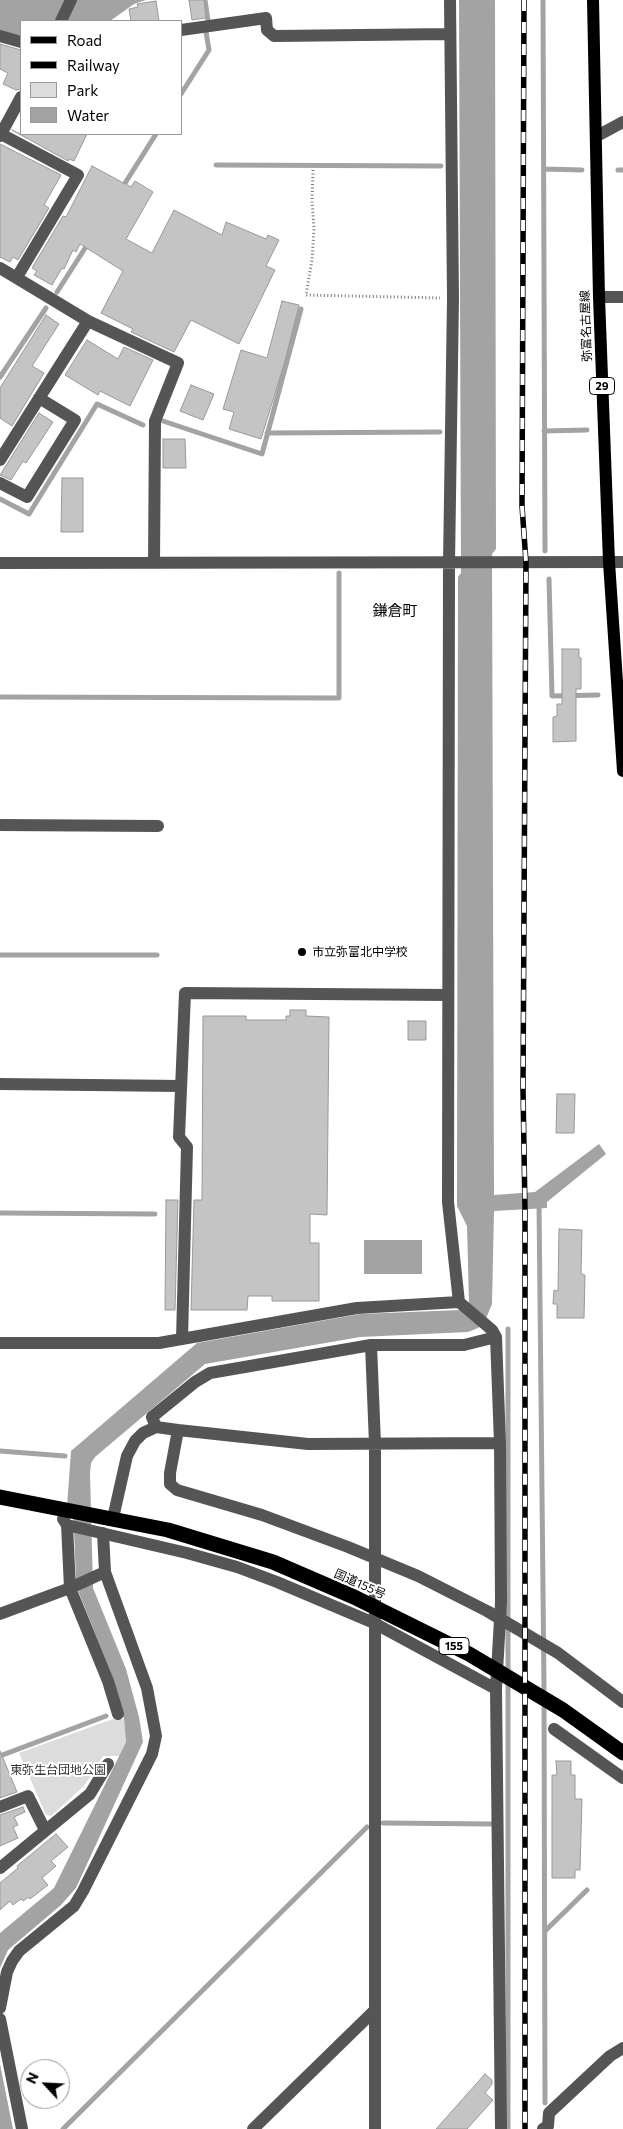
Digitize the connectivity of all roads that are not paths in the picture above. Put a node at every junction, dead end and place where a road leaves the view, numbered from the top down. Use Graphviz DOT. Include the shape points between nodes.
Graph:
graph roads {
  1 [pos="71,0"];
  2 [pos="450,0"];
  3 [pos="594,0"];
  4 [pos="61,20"];
  5 [pos="182,30"];
  6 [pos="450,34"];
  7 [pos="0,36"];
  8 [pos="20,42"];
  9 [pos="20,99"];
  10 [pos="623,122"];
  11 [pos="1,135"];
  12 [pos="597,136"];
  13 [pos="0,268"];
  14 [pos="17,277"];
  15 [pos="599,297"];
  16 [pos="623,297"];
  17 [pos="88,321"];
  18 [pos="39,398"];
  19 [pos="0,460"];
  20 [pos="0,483"];
  21 [pos="609,562"];
  22 [pos="623,562"];
  23 [pos="0,563"];
  24 [pos="154,563"];
  25 [pos="454,563"];
  26 [pos="623,771"];
  27 [pos="0,825"];
  28 [pos="158,826"];
  29 [pos="448,995"];
  30 [pos="0,1084"];
  31 [pos="181,1086"];
  32 [pos="461,1303"];
  33 [pos="492,1332"];
  34 [pos="182,1339"];
  35 [pos="0,1343"];
  36 [pos="372,1345"];
  37 [pos="156,1427"];
  38 [pos="178,1430"];
  39 [pos="500,1443"];
  40 [pos="375,1444"];
  41 [pos="0,1496"];
  42 [pos="0,1504"];
  43 [pos="62,1508"];
  44 [pos="106,1516"];
  45 [pos="67,1525"];
  46 [pos="103,1534"];
  47 [pos="105,1572"];
  48 [pos="70,1588"];
  49 [pos="0,1614"];
  50 [pos="374,1623"];
  51 [pos="496,1689"];
  52 [pos="623,1702"];
  53 [pos="118,1714"];
  54 [pos="554,1729"];
  55 [pos="623,1753"];
  56 [pos="108,1764"];
  57 [pos="623,1778"];
  58 [pos="0,1807"];
  59 [pos="45,1830"];
  60 [pos="0,1868"];
  61 [pos="0,2008"];
  62 [pos="375,2010"];
  63 [pos="0,2019"];
  64 [pos="623,2048"];
  65 [pos="22,2129"];
  66 [pos="253,2129"];
  67 [pos="375,2129"];
  68 [pos="501,2129"];
  69 [pos="543,2129"];
  1 -- 4 [label="street"];
  2 -- 6 [label="street"];
  3 -- 12 [label="main road, 弥富名古屋線 / 29"];
  5 -- 6 [label="street" via="266,18 267,30 274,36"];
  6 -- 25 [label="street"];
  7 -- 8 [label="street"];
  9 -- 11 [label="street"];
  10 -- 12 [label="street"];
  11 -- 14 [label="street" via="78,175"];
  12 -- 15 [label="main road, 弥富名古屋線 / 29"];
  13 -- 14 [label="street"];
  14 -- 17 [label="street"];
  15 -- 16 [label="street"];
  15 -- 21 [label="main road, 弥富名古屋線 / 29"];
  17 -- 18 [label="street"];
  17 -- 24 [label="street" via="178,363 155,421"];
  18 -- 19 [label="street"];
  18 -- 20 [label="street" via="75,420 28,497"];
  21 -- 22 [label="street"];
  21 -- 25 [label="street"];
  21 -- 26 [label="main road, 弥富名古屋線 / 29"];
  23 -- 24 [label="street"];
  24 -- 25 [label="street"];
  25 -- 29 [label="street"];
  27 -- 28 [label="street"];
  29 -- 31 [label="street" via="185,993"];
  29 -- 32 [label="street" via="448,1202"];
  30 -- 31 [label="street"];
  31 -- 34 [label="street" via="179,1137 187,1147"];
  32 -- 33 [label="street"];
  32 -- 34 [label="street" via="357,1308"];
  33 -- 36 [label="street" via="464,1344"];
  33 -- 39 [label="street"];
  34 -- 35 [label="street" via="159,1343"];
  36 -- 37 [label="street" via="210,1373 152,1417"];
  36 -- 40 [label="street"];
  37 -- 38 [label="street"];
  37 -- 44 [label="street" via="135,1441"];
  38 -- 40 [label="street" via="308,1444"];
  38 -- 52 [label="street" via="170,1473 170,1484 177,1490 262,1515 418,1576 487,1611 558,1653"];
  39 -- 40 [label="street"];
  39 -- 51 [label="street" via="502,1602"];
  40 -- 50 [label="street"];
  41 -- 43 [label="highway, 国道155号 / 155"];
  42 -- 43 [label="highway, 国道155号 / 155"];
  43 -- 44 [label="highway, 国道155号 / 155"];
  43 -- 45 [label="street"];
  44 -- 55 [label="highway, 国道155号 / 155" via="168,1530 273,1562 354,1596 469,1654 563,1710"];
  45 -- 46 [label="street"];
  45 -- 48 [label="street"];
  46 -- 47 [label="street"];
  46 -- 50 [label="street" via="238,1567"];
  47 -- 48 [label="street"];
  47 -- 61 [label="street" via="146,1688 156,1736 152,1754 74,1906 19,1951 12,1961"];
  48 -- 49 [label="street"];
  48 -- 53 [label="street"];
  50 -- 51 [label="street"];
  50 -- 62 [label="street"];
  51 -- 68 [label="street"];
  54 -- 57 [label="street"];
  56 -- 59 [label="street" via="90,1794"];
  58 -- 59 [label="street" via="28,1796"];
  59 -- 60 [label="street"];
  62 -- 66 [label="street"];
  62 -- 67 [label="street"];
  63 -- 65 [label="street"];
  64 -- 69 [label="street" via="548,2113 548,2126"];
}
